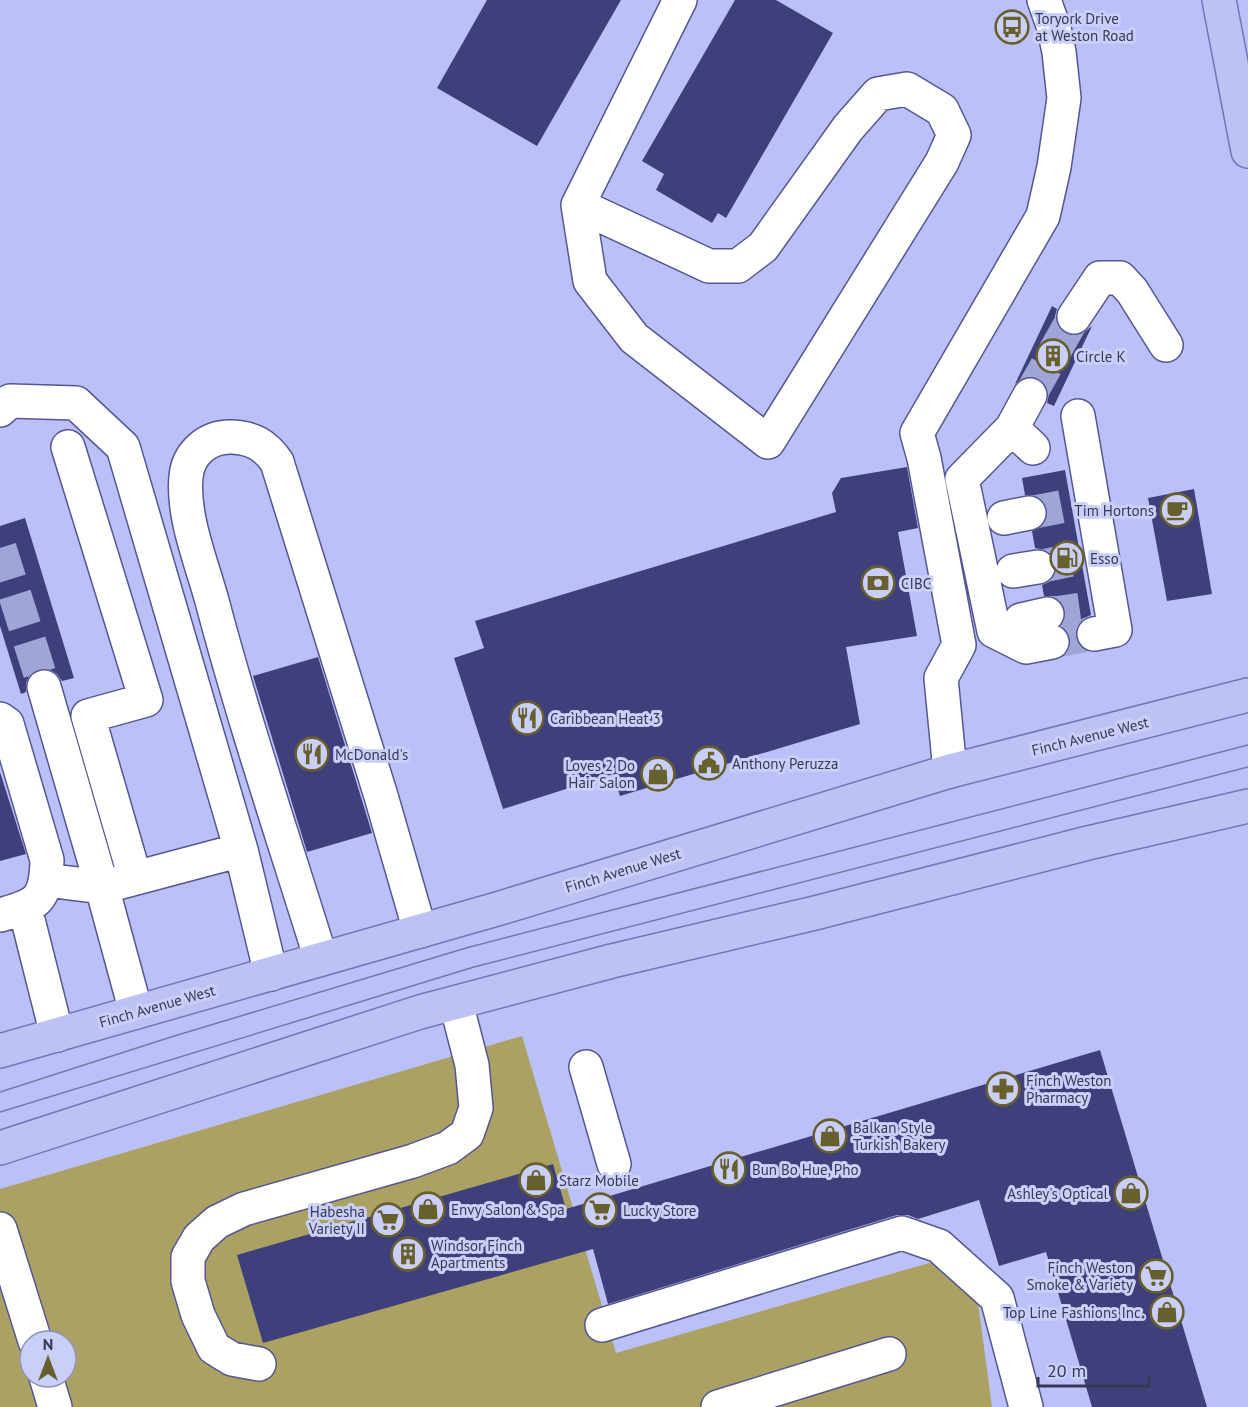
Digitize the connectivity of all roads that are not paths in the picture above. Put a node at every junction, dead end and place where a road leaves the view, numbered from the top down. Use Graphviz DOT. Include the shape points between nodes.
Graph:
graph roads {
  1 [pos="680,0"];
  2 [pos="1044,0"];
  3 [pos="1219,0"];
  4 [pos="1248,151"];
  5 [pos="578,205"];
  6 [pos="1074,317"];
  7 [pos="1166,345"];
  8 [pos="1030,395"];
  9 [pos="0,410"];
  10 [pos="1078,416"];
  11 [pos="68,447"];
  12 [pos="1098,616"];
  13 [pos="1036,631"];
  14 [pos="44,687"];
  15 [pos="1248,695"];
  16 [pos="0,719"];
  17 [pos="950,771"];
  18 [pos="1248,806"];
  19 [pos="241,850"];
  20 [pos="135,878"];
  21 [pos="46,880"];
  22 [pos="102,887"];
  23 [pos="13,912"];
  24 [pos="420,931"];
  25 [pos="321,959"];
  26 [pos="272,974"];
  27 [pos="456,1002"];
  28 [pos="136,1012"];
  29 [pos="57,1035"];
  30 [pos="0,1051"];
  31 [pos="586,1066"];
  32 [pos="0,1148"];
  33 [pos="614,1164"];
  34 [pos="0,1229"];
  35 [pos="603,1325"];
  36 [pos="30,1329"];
  37 [pos="889,1354"];
  38 [pos="259,1364"];
  39 [pos="50,1389"];
  40 [pos="55,1407"];
  41 [pos="718,1407"];
  42 [pos="1026,1407"];
  1 -- 5 [label="lane"];
  2 -- 17 [label="lane" via="1059,52 1064,98 1043,216 917,433 959,645 941,678"];
  3 -- 4 [label="main road"];
  5 -- 5 [label="lane" via="709,266 738,266 763,247 848,128 878,93 907,89 942,110 954,135 942,162 768,442 634,338 590,281"];
  6 -- 7 [label="lane" via="1100,278 1120,278"];
  8 -- 13 [label="lane" via="1022,438 962,479 994,631"];
  9 -- 19 [label="lane" via="10,401 76,403 123,447"];
  10 -- 12 [label="lane" via="1082,503"];
  11 -- 20 [label="lane" via="146,700 88,716"];
  14 -- 22 [label="lane"];
  15 -- 17 [label="main road, Finch Avenue West"];
  16 -- 21 [label="lane" via="7,724 47,860"];
  17 -- 24 [label="main road, Finch Avenue West"];
  18 -- 27 [label="main road"];
  19 -- 20 [label="lane"];
  19 -- 26 [label="lane"];
  20 -- 22 [label="lane"];
  21 -- 22 [label="lane"];
  21 -- 23 [label="lane" via="39,898"];
  22 -- 28 [label="lane"];
  23 -- 29 [label="lane"];
  24 -- 25 [label="main road, Finch Avenue West"];
  24 -- 25 [label="lane" via="277,462 257,442 225,437 204,444 191,457 186,477 188,513 230,667"];
  25 -- 26 [label="main road, Finch Avenue West"];
  26 -- 28 [label="main road, Finch Avenue West"];
  27 -- 32 [label="main road"];
  27 -- 38 [label="lane" via="472,1065 476,1108 467,1134 448,1148 413,1161 244,1209 218,1222 199,1238 188,1257 188,1281 214,1348 232,1359"];
  28 -- 29 [label="main road, Finch Avenue West"];
  29 -- 30 [label="main road, Finch Avenue West"];
  31 -- 33 [label="lane"];
  34 -- 36 [label="lane"];
  35 -- 42 [label="lane" via="902,1233 939,1246 997,1298"];
  37 -- 41 [label="lane"];
  39 -- 40 [label="lane"];
}
